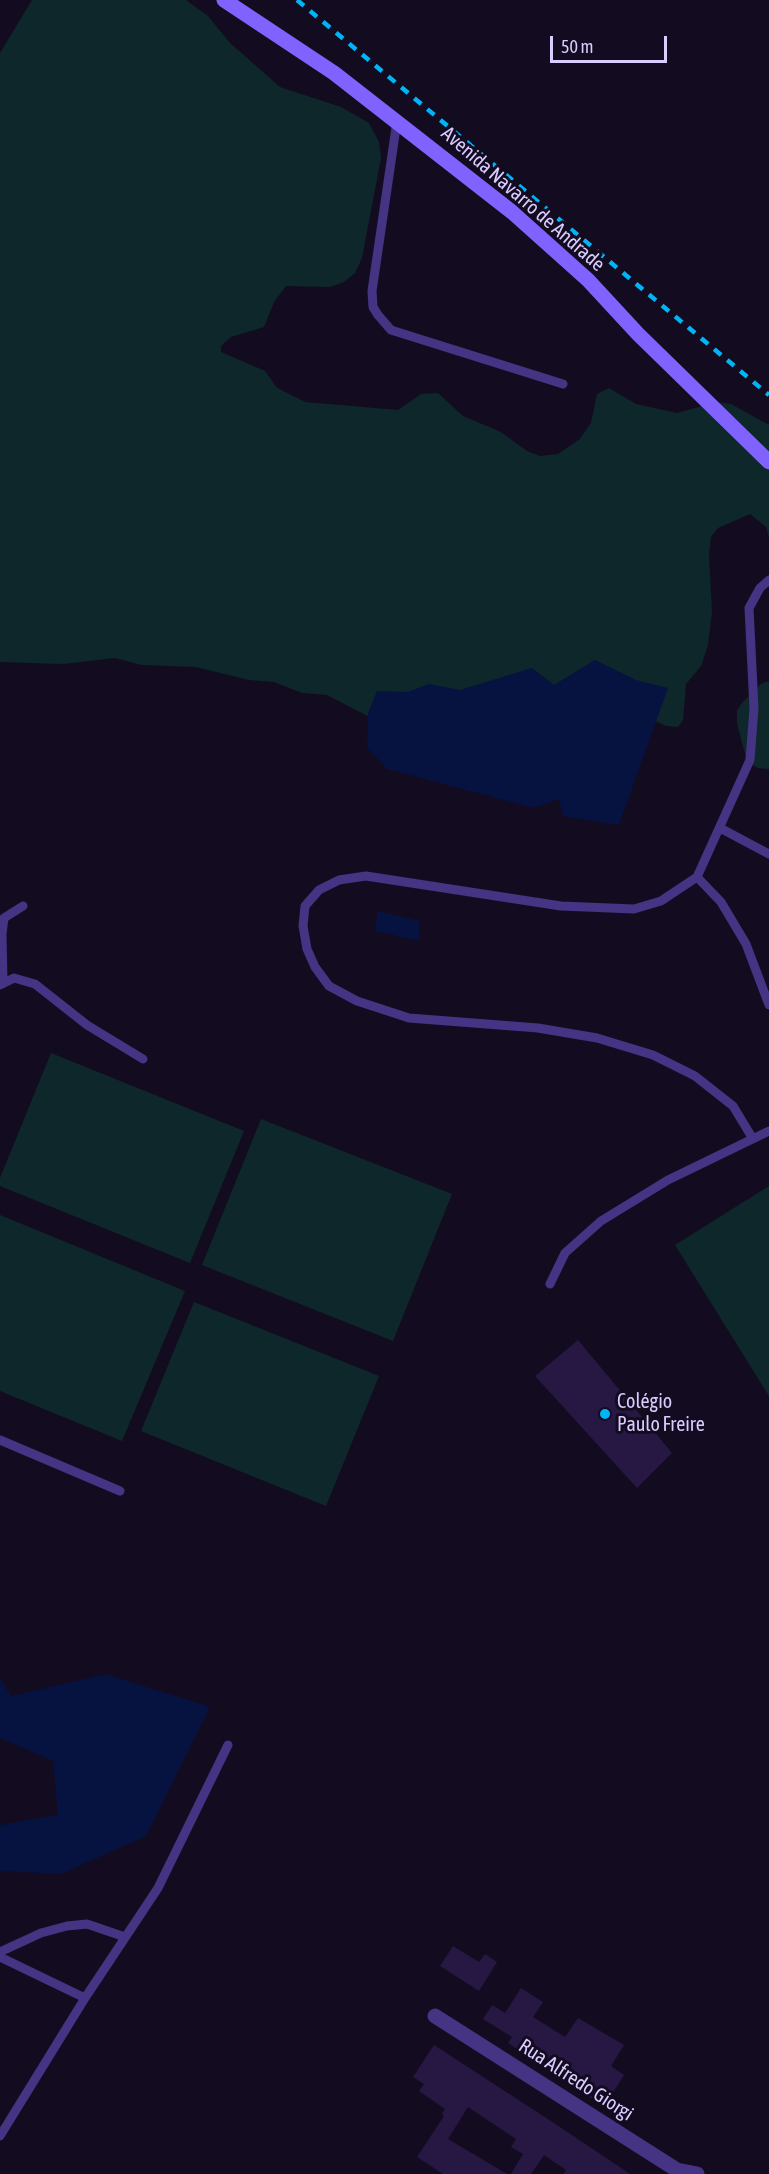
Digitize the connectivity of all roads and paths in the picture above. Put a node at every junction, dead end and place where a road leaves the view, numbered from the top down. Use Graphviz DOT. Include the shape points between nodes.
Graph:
graph roads {
  1 [pos="224,0"];
  2 [pos="397,121"];
  3 [pos="563,384"];
  4 [pos="769,462"];
  5 [pos="769,580"];
  6 [pos="720,828"];
  7 [pos="769,854"];
  8 [pos="697,877"];
  9 [pos="23,906"];
  10 [pos="1,983"];
  11 [pos="769,1005"];
  12 [pos="143,1059"];
  13 [pos="769,1131"];
  14 [pos="753,1139"];
  15 [pos="550,1284"];
  16 [pos="0,1440"];
  17 [pos="120,1491"];
  18 [pos="228,1745"];
  19 [pos="125,1937"];
  20 [pos="0,1952"];
  21 [pos="0,1957"];
  22 [pos="84,1998"];
  23 [pos="435,2016"];
  24 [pos="0,2136"];
  25 [pos="697,2174"];
  1 -- 2 [label="street, Avenida Navarro de Andrade" via="334,73"];
  2 -- 3 [label="lane" via="372,291 378,315 391,330"];
  2 -- 4 [label="street, Avenida Navarro de Andrade" via="512,212 588,280"];
  5 -- 6 [label="lane" via="749,608 754,708 750,760"];
  6 -- 7 [label="lane"];
  6 -- 8 [label="lane"];
  8 -- 11 [label="lane" via="721,902 746,944"];
  8 -- 14 [label="lane" via="661,901 634,909 561,906 366,876 339,880 319,890 305,906 303,926 315,967 329,986 357,1001 409,1018 538,1029 597,1038 653,1055 695,1076 733,1106"];
  9 -- 10 [label="lane" via="4,918"];
  10 -- 12 [label="lane" via="14,978 35,984 87,1025"];
  13 -- 14 [label="lane"];
  14 -- 15 [label="lane" via="668,1180 601,1221 565,1253"];
  16 -- 17 [label="lane"];
  18 -- 19 [label="lane" via="158,1888"];
  19 -- 20 [label="lane" via="87,1924 67,1926"];
  19 -- 22 [label="lane"];
  21 -- 22 [label="lane"];
  22 -- 24 [label="lane"];
  23 -- 25 [label="street, Rua Alfredo Giorgi" via="677,2170"];
}
